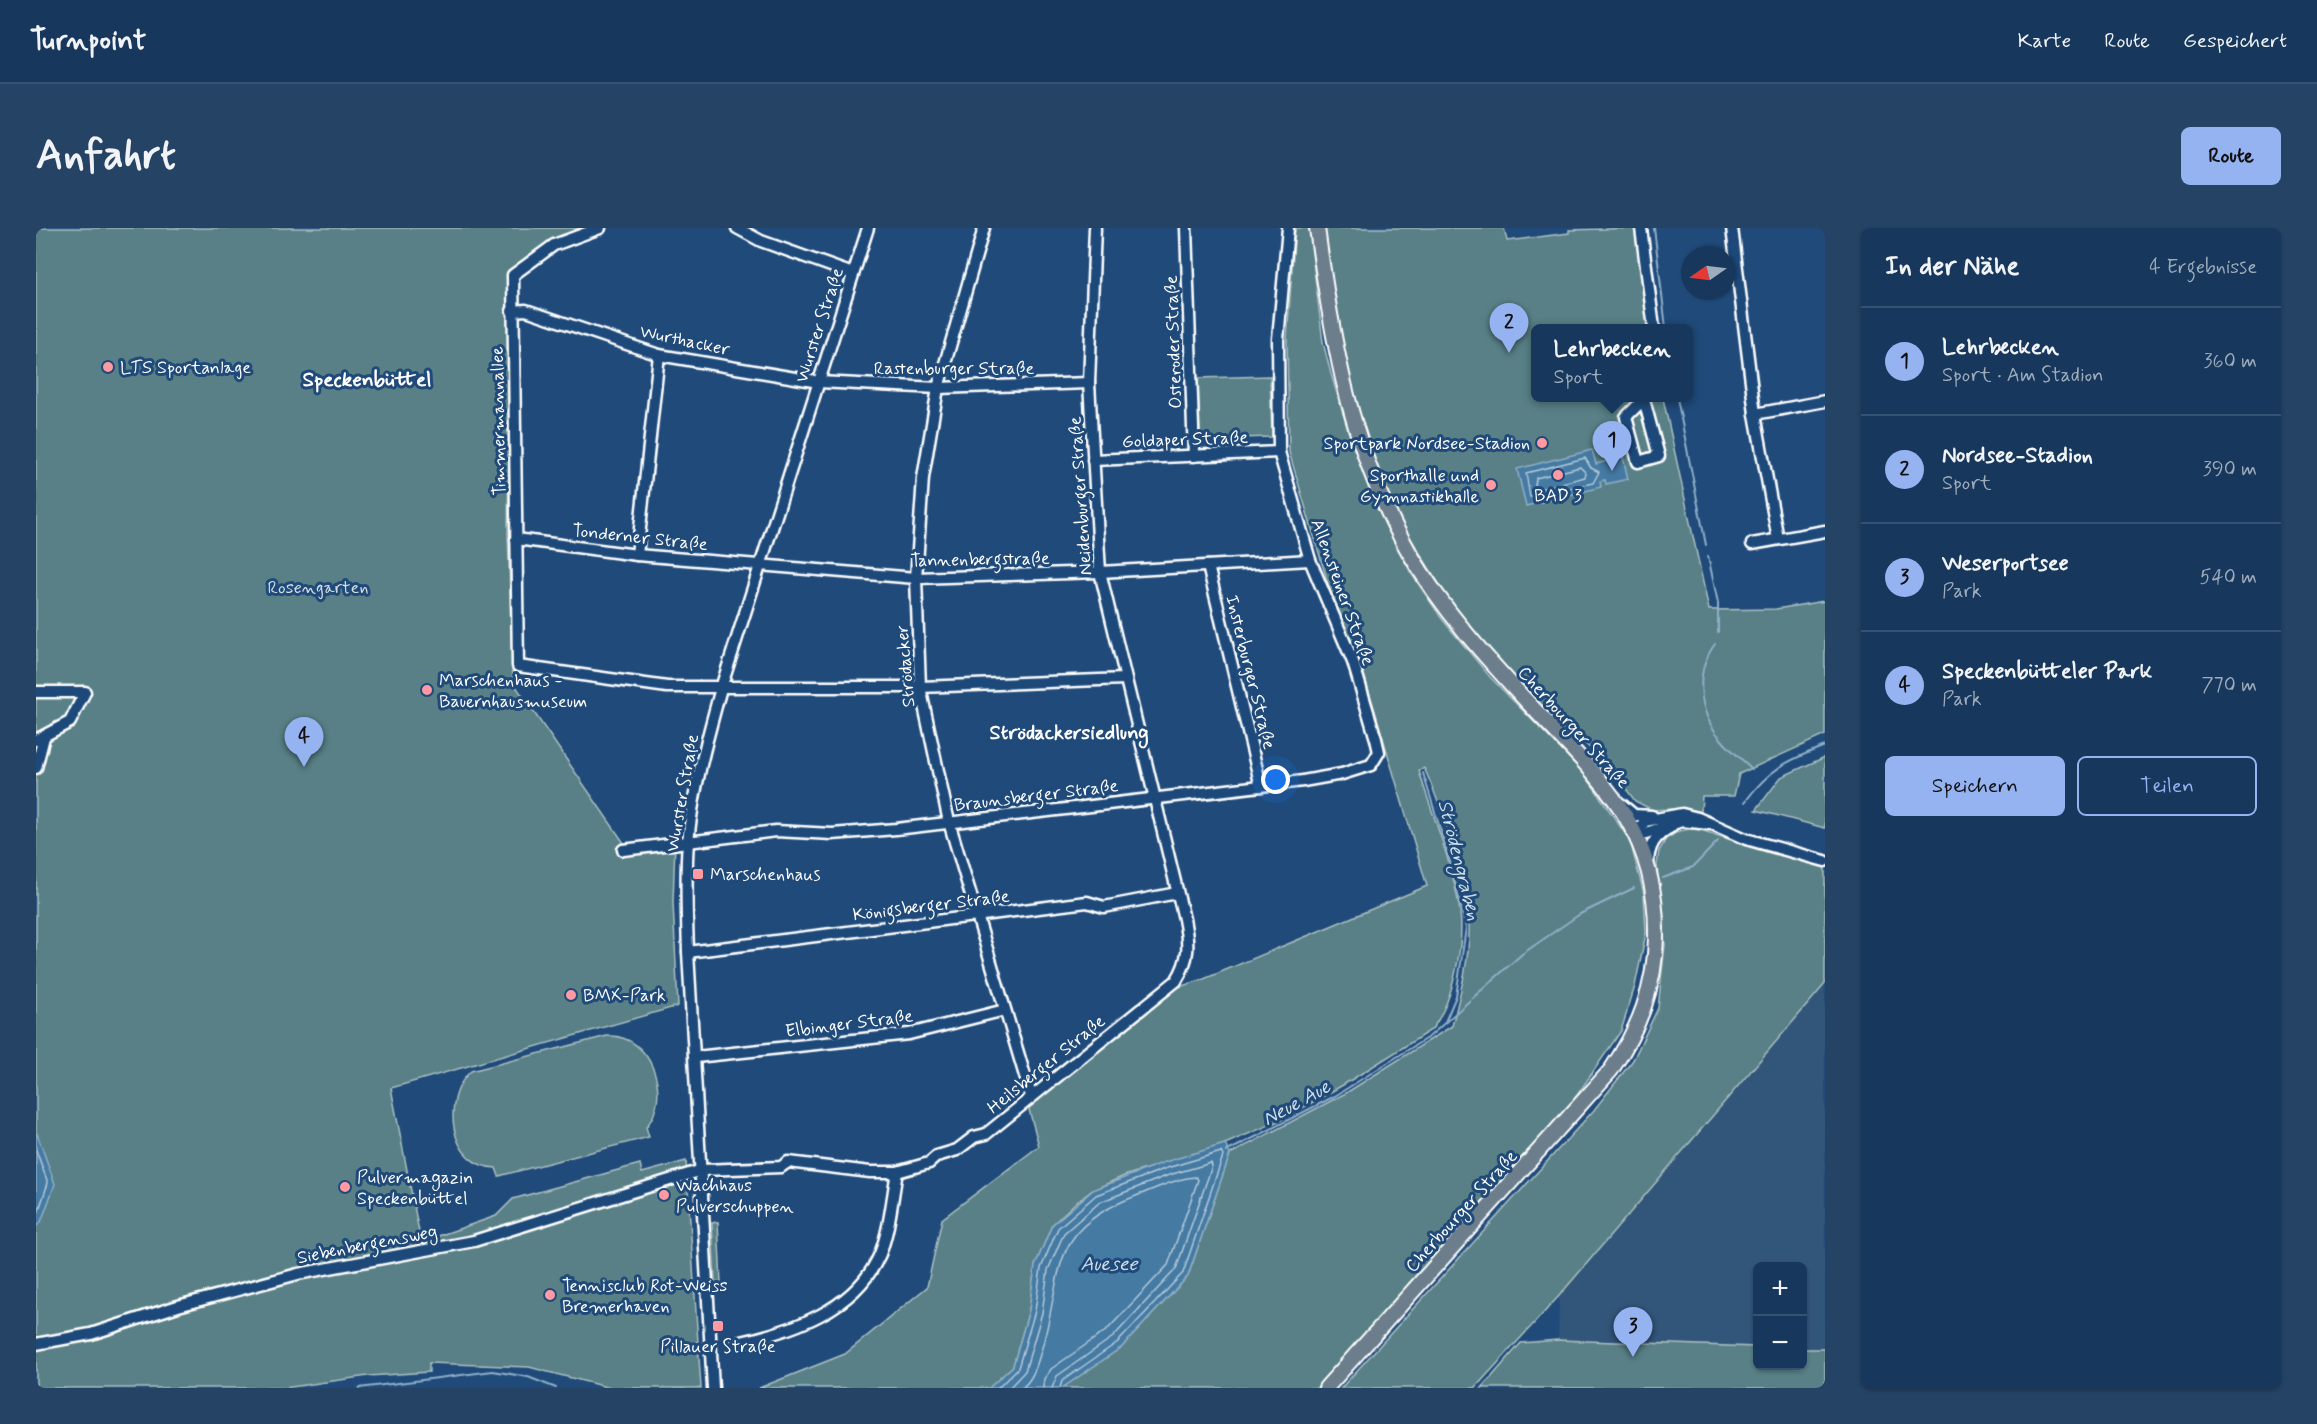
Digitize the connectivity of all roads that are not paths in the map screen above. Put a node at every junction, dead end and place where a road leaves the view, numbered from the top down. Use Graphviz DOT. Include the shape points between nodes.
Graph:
graph roads {
  1 [pos="600,228"];
  2 [pos="737,228"];
  3 [pos="868,228"];
  4 [pos="984,228"];
  5 [pos="1095,228"];
  6 [pos="1186,228"];
  7 [pos="1288,228"];
  8 [pos="1317,228"];
  9 [pos="1641,228"];
  10 [pos="1732,228"];
  11 [pos="853,274"];
  12 [pos="512,311"];
  13 [pos="1653,324"];
  14 [pos="659,355"];
  15 [pos="819,382"];
  16 [pos="1089,383"];
  17 [pos="938,388"];
  18 [pos="1825,401"];
  19 [pos="1641,402"];
  20 [pos="1645,402"];
  21 [pos="1755,414"];
  22 [pos="1279,452"];
  23 [pos="1194,456"];
  24 [pos="1094,460"];
  25 [pos="1825,531"];
  26 [pos="516,539"];
  27 [pos="1778,539"];
  28 [pos="1752,544"];
  29 [pos="637,555"];
  30 [pos="1310,560"];
  31 [pos="1208,566"];
  32 [pos="760,567"];
  33 [pos="1100,572"];
  34 [pos="916,578"];
  35 [pos="1125,679"];
  36 [pos="920,687"];
  37 [pos="721,688"];
  38 [pos="36,692"];
  39 [pos="40,738"];
  40 [pos="1378,752"];
  41 [pos="36,768"];
  42 [pos="1262,786"];
  43 [pos="1153,798"];
  44 [pos="1617,801"];
  45 [pos="1667,816"];
  46 [pos="949,822"];
  47 [pos="1682,822"];
  48 [pos="1709,824"];
  49 [pos="1636,832"];
  50 [pos="688,843"];
  51 [pos="623,850"];
  52 [pos="1825,861"];
  53 [pos="1648,868"];
  54 [pos="1177,893"];
  55 [pos="977,916"];
  56 [pos="688,952"];
  57 [pos="1185,966"];
  58 [pos="1005,1010"];
  59 [pos="696,1057"];
  60 [pos="1031,1096"];
  61 [pos="702,1170"];
  62 [pos="897,1172"];
  63 [pos="737,1343"];
  64 [pos="36,1344"];
  65 [pos="712,1388"];
  66 [pos="1326,1388"];
  1 -- 12 [label="street, Timmermannallee" via="554,245 513,275"];
  2 -- 11 [label="street" via="761,241"];
  3 -- 11 [label="street, Wurster Straße"];
  4 -- 17 [label="street, Strödacker"];
  5 -- 16 [label="street, Neidenburger Straße"];
  6 -- 23 [label="street, Osteroder Straße"];
  7 -- 22 [label="street, Allensteiner Straße" via="1278,339"];
  8 -- 44 [label="main road, Cherbourger Straße" via="1333,341 1347,402 1366,461 1393,522 1448,611"];
  9 -- 13 [label="street"];
  10 -- 21 [label="street"];
  11 -- 15 [label="street, Wurster Straße"];
  12 -- 14 [label="street, Wurthacker" via="526,310"];
  12 -- 26 [label="street, Timmermannallee"];
  14 -- 15 [label="street, Wurthacker"];
  14 -- 29 [label="street"];
  15 -- 17 [label="street, Rastenburger Straße"];
  15 -- 32 [label="street, Wurster Straße"];
  16 -- 17 [label="street, Rastenburger Straße"];
  16 -- 24 [label="street, Neidenburger Straße"];
  17 -- 34 [label="street, Strödacker" via="923,478"];
  18 -- 21 [label="street"];
  19 -- 20 [label="street" via="1626,417 1638,462 1659,456"];
  21 -- 27 [label="street"];
  22 -- 23 [label="street, Goldaper Straße"];
  22 -- 30 [label="street, Allensteiner Straße"];
  23 -- 24 [label="street, Goldaper Straße"];
  24 -- 33 [label="street, Neidenburger Straße"];
  25 -- 27 [label="street"];
  26 -- 29 [label="street, Tonderner Straße"];
  26 -- 37 [label="street, Timmermannallee" via="518,666 667,687"];
  27 -- 28 [label="street"];
  29 -- 32 [label="street, Tonderner Straße"];
  30 -- 31 [label="street, Tannenbergstraße"];
  30 -- 40 [label="street, Allensteiner Straße" via="1353,662"];
  31 -- 33 [label="street, Tannenbergstraße"];
  31 -- 42 [label="street, Insterburger Straße"];
  32 -- 34 [label="street, Tannenbergstraße"];
  32 -- 37 [label="street, Wurster Straße"];
  33 -- 34 [label="street, Tannenbergstraße"];
  33 -- 35 [label="street, Neidenburger Straße"];
  34 -- 36 [label="street, Strödacker"];
  35 -- 36 [label="street"];
  35 -- 43 [label="street, Neidenburger Straße"];
  36 -- 37 [label="street"];
  36 -- 46 [label="street, Strödacker"];
  37 -- 50 [label="street, Wurster Straße" via="702,759"];
  38 -- 39 [label="street" via="85,692 70,722"];
  39 -- 41 [label="street"];
  40 -- 42 [label="street, Braunsberger Straße" via="1371,765 1342,774"];
  42 -- 43 [label="street, Braunsberger Straße"];
  43 -- 46 [label="street, Braunsberger Straße"];
  43 -- 54 [label="street, Neidenburger Straße"];
  44 -- 45 [label="street" via="1634,815"];
  44 -- 49 [label="main road, Cherbourger Straße"];
  45 -- 48 [label="street" via="1682,814"];
  45 -- 49 [label="street" via="1645,821"];
  46 -- 50 [label="street, Braunsberger Straße" via="832,834 776,831"];
  46 -- 55 [label="street, Strödacker"];
  47 -- 48 [label="street"];
  47 -- 49 [label="street" via="1646,833"];
  47 -- 53 [label="street" via="1654,839"];
  48 -- 52 [label="street" via="1783,851"];
  49 -- 53 [label="main road, Cherbourger Straße"];
  50 -- 51 [label="street"];
  50 -- 56 [label="street, Wurster Straße"];
  53 -- 66 [label="main road, Cherbourger Straße" via="1656,914 1654,968 1645,1007 1622,1054 1598,1087"];
  54 -- 55 [label="street, Königsberger Straße" via="1104,907 1087,902"];
  54 -- 57 [label="street, Neidenburger Straße" via="1189,947"];
  55 -- 56 [label="street, Königsberger Straße"];
  55 -- 58 [label="street, Strödacker"];
  56 -- 59 [label="street, Wurster Straße"];
  57 -- 60 [label="street, Heilsberger Straße" via="1176,981"];
  58 -- 59 [label="street, Elbinger Straße" via="909,1034"];
  58 -- 60 [label="street, Strödacker"];
  59 -- 61 [label="street, Wurster Straße"];
  60 -- 62 [label="street, Heilsberger Straße" via="987,1134 974,1137 929,1163"];
  61 -- 62 [label="street, Heilsberger Straße" via="781,1167 788,1162"];
  61 -- 64 [label="street, Siebenbergensweg" via="474,1240 298,1274 91,1334"];
  61 -- 65 [label="street, Wurster Straße"];
  62 -- 63 [label="street" via="885,1238 872,1269 860,1285 846,1299 816,1317 770,1336"];
}
